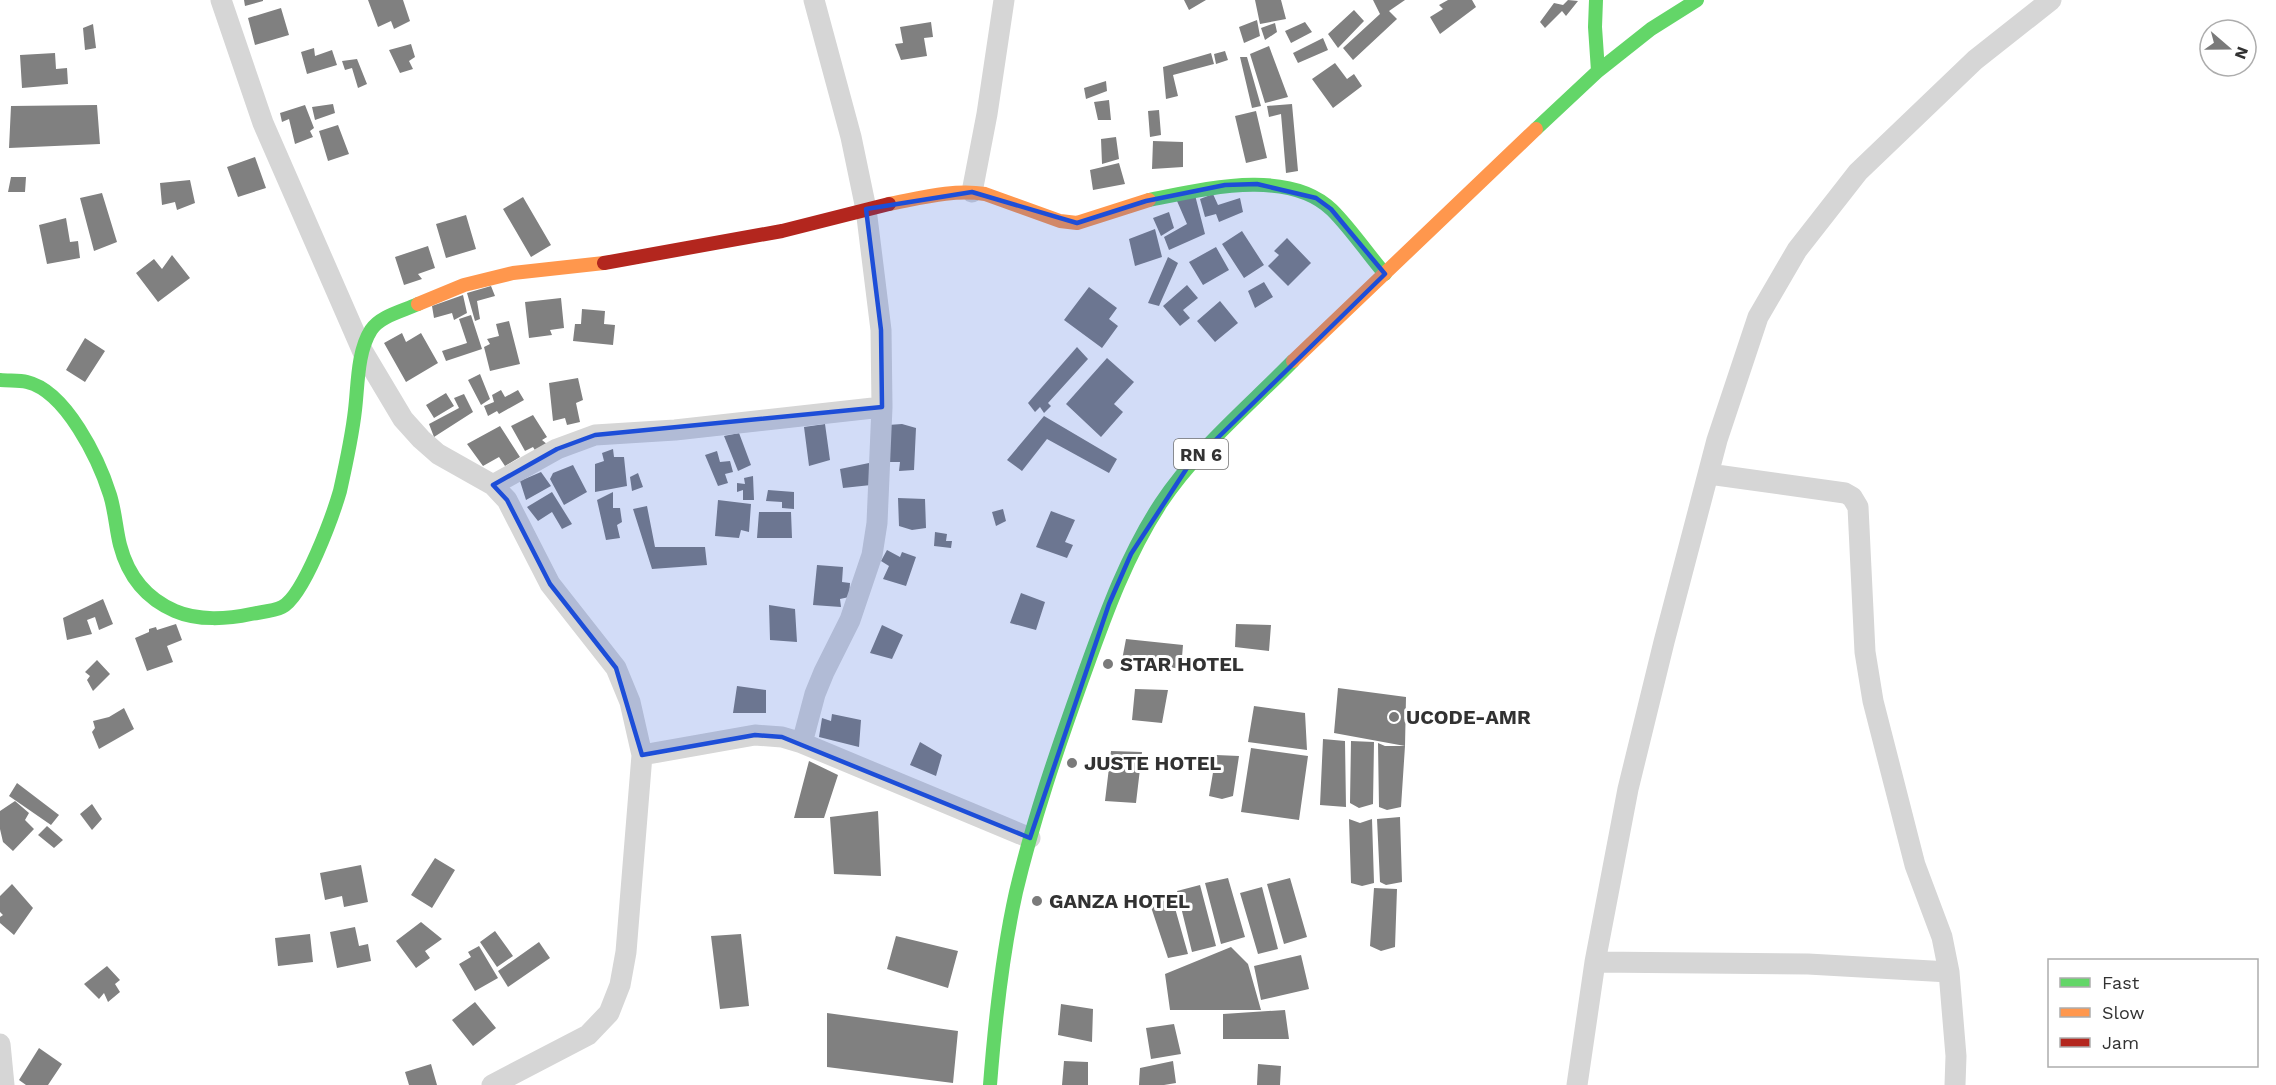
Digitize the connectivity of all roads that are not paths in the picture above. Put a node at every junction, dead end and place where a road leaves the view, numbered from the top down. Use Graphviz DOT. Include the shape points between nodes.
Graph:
graph roads {
  1 [pos="220,0"];
  2 [pos="814,0"];
  3 [pos="1004,0"];
  4 [pos="1596,0"];
  5 [pos="1697,0"];
  6 [pos="2051,0"];
  7 [pos="1598,71"];
  8 [pos="972,192"];
  9 [pos="866,209"];
  10 [pos="1384,273"];
  11 [pos="363,352"];
  12 [pos="0,380"];
  13 [pos="882,407"];
  14 [pos="1709,474"];
  15 [pos="493,485"];
  16 [pos="802,743"];
  17 [pos="642,755"];
  18 [pos="1030,838"];
  19 [pos="1595,962"];
  20 [pos="1949,972"];
  21 [pos="0,1044"];
  22 [pos="4,1085"];
  23 [pos="492,1085"];
  24 [pos="990,1085"];
  25 [pos="1577,1085"];
  26 [pos="1955,1085"];
  1 -- 11 [label="street" via="263,123"];
  2 -- 9 [label="street" via="849,126"];
  3 -- 8 [label="street"];
  4 -- 7 [label="street"];
  5 -- 7 [label="street, RN 6" via="1651,29"];
  6 -- 14 [label="street" via="1975,60 1874,156 1797,250 1758,317"];
  7 -- 10 [label="street, RN 6"];
  8 -- 9 [label="street"];
  8 -- 10 [label="street" via="1077,223 1146,201 1225,185 1257,183 1299,191 1331,208"];
  9 -- 11 [label="street" via="782,231 622,261 513,273 464,285 383,319 371,330"];
  9 -- 13 [label="street" via="881,330"];
  10 -- 18 [label="street, RN 6" via="1187,468 1161,503 1131,554 1109,604"];
  11 -- 12 [label="street" via="339,493 300,590 283,607 243,616 202,618 153,600 134,581 120,546 111,497 99,465 69,414 51,394 28,382"];
  11 -- 15 [label="street" via="404,419 421,439 438,454"];
  13 -- 15 [label="street" via="595,435 557,449"];
  13 -- 16 [label="street" via="872,555 850,620 815,694"];
  14 -- 19 [label="street" via="1628,789"];
  14 -- 20 [label="street" via="1845,493 1858,507 1865,652 1873,701 1915,865 1942,937"];
  15 -- 17 [label="street" via="507,500 550,584 616,668 630,702"];
  16 -- 17 [label="street" via="755,735"];
  16 -- 18 [label="street"];
  17 -- 23 [label="street" via="626,951 620,985 609,1013 588,1035"];
  18 -- 24 [label="street, RN 6" via="1016,894 995,1020"];
  19 -- 20 [label="street" via="1808,964"];
  19 -- 25 [label="street"];
  20 -- 26 [label="street"];
  21 -- 22 [label="street"];
}
